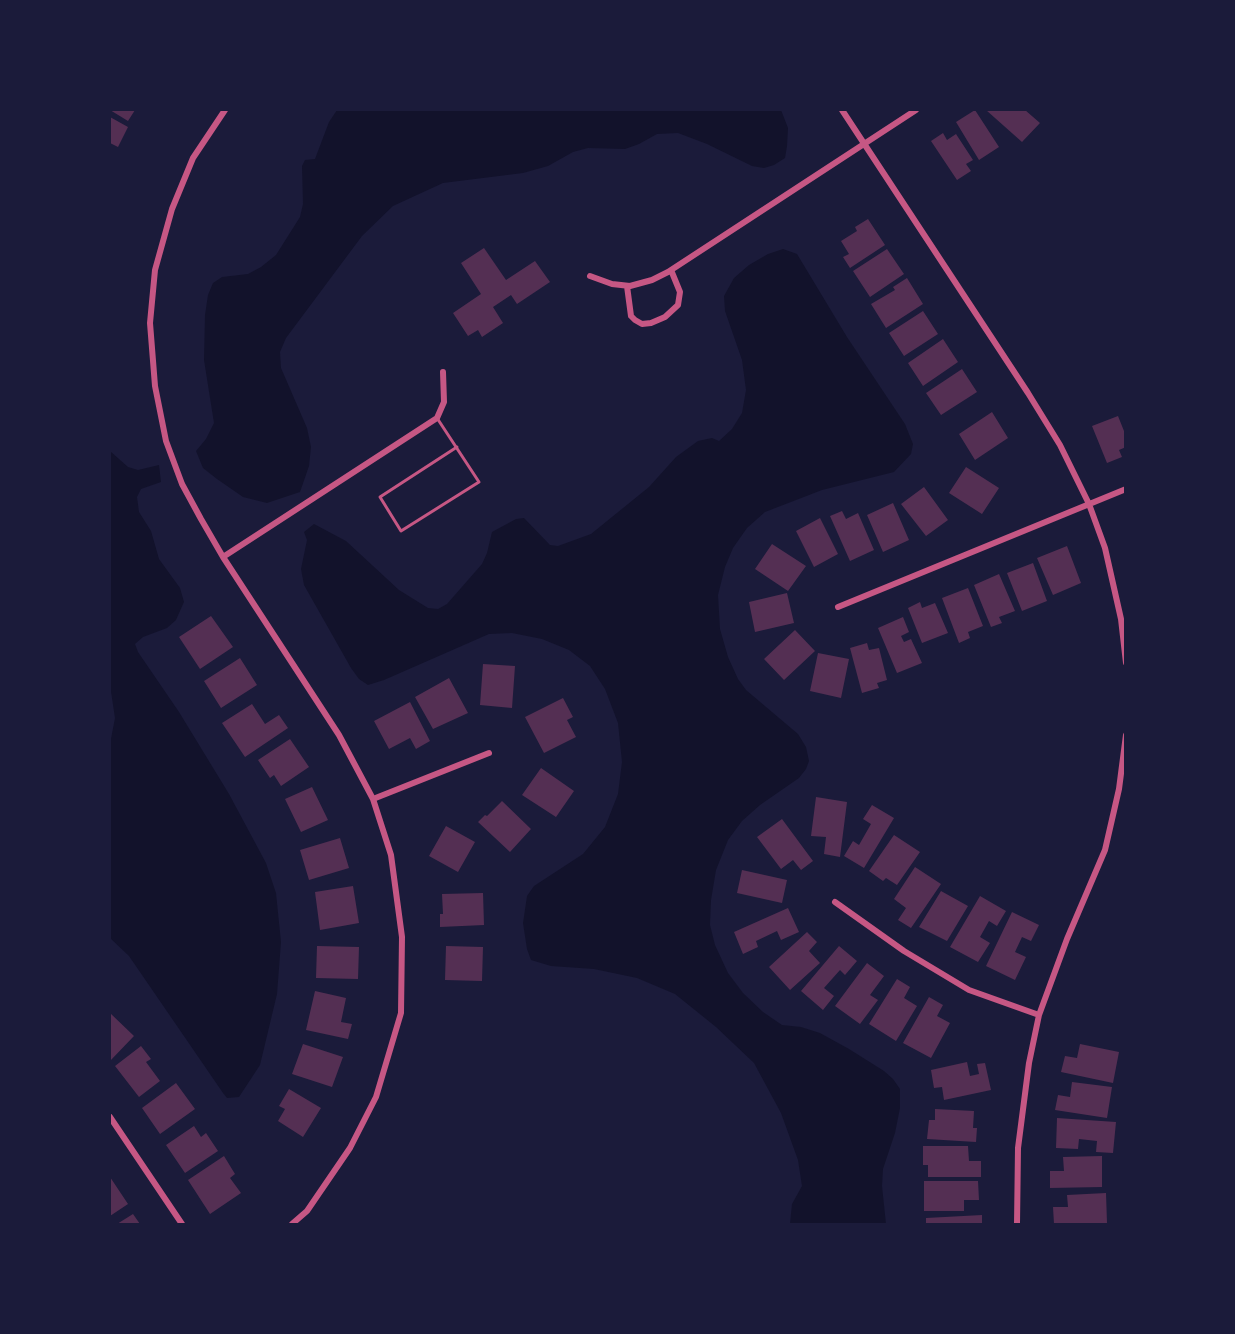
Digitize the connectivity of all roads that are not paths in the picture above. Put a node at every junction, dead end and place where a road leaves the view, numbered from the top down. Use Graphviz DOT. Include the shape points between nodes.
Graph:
graph roads {
  1 [pos="225,110"];
  2 [pos="842,110"];
  3 [pos="916,110"];
  4 [pos="865,143"];
  5 [pos="671,270"];
  6 [pos="590,276"];
  7 [pos="627,286"];
  8 [pos="443,372"];
  9 [pos="437,418"];
  10 [pos="457,447"];
  11 [pos="1125,489"];
  12 [pos="1089,504"];
  13 [pos="223,557"];
  14 [pos="838,607"];
  15 [pos="1125,663"];
  16 [pos="1125,735"];
  17 [pos="489,753"];
  18 [pos="1122,790"];
  19 [pos="373,799"];
  20 [pos="835,902"];
  21 [pos="1040,1015"];
  22 [pos="110,1117"];
  23 [pos="182,1224"];
  24 [pos="292,1224"];
  25 [pos="1017,1224"];
  1 -- 13 [label="street" via="193,158 172,209 155,270 150,323 155,386 166,441 182,484"];
  2 -- 4 [label="street"];
  3 -- 4 [label="street"];
  4 -- 5 [label="street"];
  4 -- 12 [label="street" via="1028,393 1060,445"];
  5 -- 7 [label="street"];
  5 -- 7 [label="street" via="680,292 678,305 651,323 642,324 631,316"];
  6 -- 7 [label="street"];
  8 -- 9 [label="street" via="444,402"];
  9 -- 10 [label="lane"];
  9 -- 13 [label="street"];
  10 -- 10 [label="lane" via="479,482 401,531 380,497"];
  11 -- 12 [label="street"];
  12 -- 14 [label="street"];
  12 -- 15 [label="street" via="1121,619"];
  13 -- 19 [label="street" via="339,735"];
  16 -- 18 [label="street"];
  17 -- 19 [label="street"];
  18 -- 21 [label="street" via="1105,850"];
  19 -- 24 [label="street" via="391,855 402,937 401,1013 376,1096 350,1148 307,1211"];
  20 -- 21 [label="street" via="904,951 969,990"];
  21 -- 25 [label="street" via="1029,1063 1018,1148"];
  22 -- 23 [label="street"];
}
